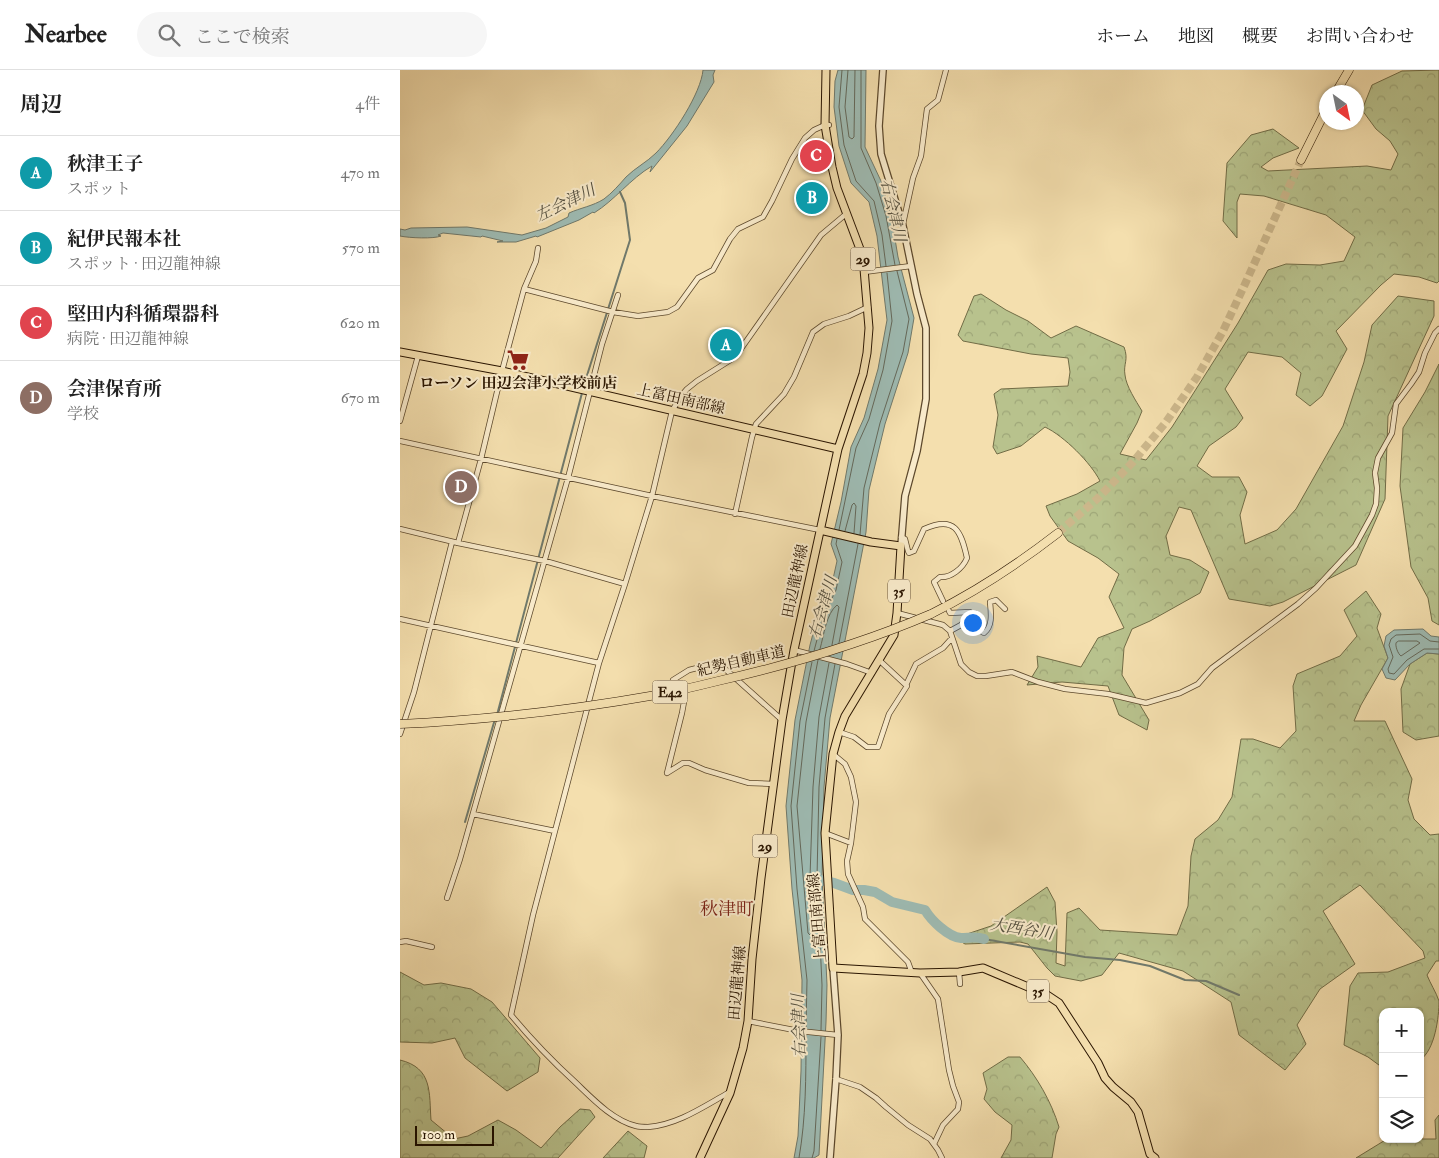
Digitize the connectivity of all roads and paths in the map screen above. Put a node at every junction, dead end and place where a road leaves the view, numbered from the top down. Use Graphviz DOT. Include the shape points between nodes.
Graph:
graph roads {
  1 [pos="826,70"];
  2 [pos="883,70"];
  3 [pos="946,70"];
  4 [pos="1349,70"];
  5 [pos="1340,85"];
  6 [pos="1319,124"];
  7 [pos="827,125"];
  8 [pos="1301,160"];
  9 [pos="846,214"];
  10 [pos="903,226"];
  11 [pos="538,248"];
  12 [pos="910,266"];
  13 [pos="866,272"];
  14 [pos="524,289"];
  15 [pos="618,295"];
  16 [pos="868,307"];
  17 [pos="613,312"];
  18 [pos="1439,329"];
  19 [pos="400,352"];
  20 [pos="418,356"];
  21 [pos="502,371"];
  22 [pos="590,392"];
  23 [pos="672,411"];
  24 [pos="400,422"];
  25 [pos="755,430"];
  26 [pos="400,441"];
  27 [pos="838,449"];
  28 [pos="481,459"];
  29 [pos="568,478"];
  30 [pos="652,496"];
  31 [pos="735,514"];
  32 [pos="400,529"];
  33 [pos="823,531"];
  34 [pos="1058,533"];
  35 [pos="901,536"];
  36 [pos="452,542"];
  37 [pos="458,543"];
  38 [pos="901,546"];
  39 [pos="544,561"];
  40 [pos="625,584"];
  41 [pos="943,601"];
  42 [pos="1005,609"];
  43 [pos="948,611"];
  44 [pos="897,613"];
  45 [pos="972,613"];
  46 [pos="400,619"];
  47 [pos="430,625"];
  48 [pos="950,632"];
  49 [pos="952,638"];
  50 [pos="520,645"];
  51 [pos="794,650"];
  52 [pos="879,660"];
  53 [pos="599,663"];
  54 [pos="872,673"];
  55 [pos="906,685"];
  56 [pos="782,720"];
  57 [pos="400,724"];
  58 [pos="839,732"];
  59 [pos="400,734"];
  60 [pos="833,754"];
  61 [pos="774,784"];
  62 [pos="473,814"];
  63 [pos="555,831"];
  64 [pos="825,833"];
  65 [pos="852,843"];
  66 [pos="447,898"];
  67 [pos="400,942"];
  68 [pos="432,947"];
  69 [pos="833,968"];
  70 [pos="959,972"];
  71 [pos="916,973"];
  72 [pos="960,984"];
  73 [pos="748,1021"];
  74 [pos="838,1036"];
  75 [pos="836,1078"];
  76 [pos="730,1093"];
  77 [pos="934,1144"];
  78 [pos="700,1158"];
  79 [pos="830,1158"];
  80 [pos="942,1158"];
  81 [pos="1155,1158"];
  1 -- 7 [label="main road, 田辺龍神線 / 29"];
  2 -- 10 [label="street" via="877,125 881,154"];
  3 -- 10 [label="street" via="938,100 927,109 921,156"];
  4 -- 5 [label="highway"];
  6 -- 8 [label="highway"];
  7 -- 9 [label="main road, 田辺龍神線 / 29" via="833,174"];
  7 -- 17 [label="street" via="805,138 763,217 738,229 713,270 698,278 677,307 660,314 638,316"];
  9 -- 13 [label="main road, 田辺龍神線 / 29"];
  9 -- 23 [label="street" via="821,235 738,353 697,380"];
  10 -- 12 [label="street"];
  11 -- 14 [label="street"];
  12 -- 13 [label="street"];
  12 -- 35 [label="street" via="926,328 926,398"];
  13 -- 16 [label="main road, 田辺龍神線 / 29"];
  14 -- 17 [label="street"];
  14 -- 21 [label="street"];
  15 -- 17 [label="street"];
  16 -- 25 [label="street" via="812,332 794,378 756,424"];
  16 -- 27 [label="main road, 田辺龍神線 / 29" via="863,374"];
  17 -- 22 [label="street"];
  18 -- 49 [label="street" via="1418,372 1396,404 1392,432 1378,458 1376,502 1372,516 1355,546 1316,588 1212,668 1198,684 1146,703 1065,689 1012,672 977,676 961,664"];
  19 -- 20 [label="main road, 上富田南部線"];
  20 -- 21 [label="main road, 上富田南部線"];
  20 -- 24 [label="street"];
  21 -- 22 [label="main road, 上富田南部線"];
  21 -- 28 [label="street"];
  22 -- 23 [label="main road, 上富田南部線"];
  22 -- 29 [label="street"];
  23 -- 25 [label="main road, 上富田南部線"];
  23 -- 30 [label="street"];
  25 -- 27 [label="main road, 上富田南部線"];
  25 -- 31 [label="street"];
  26 -- 28 [label="street"];
  27 -- 33 [label="main road, 田辺龍神線 / 29"];
  28 -- 29 [label="street"];
  28 -- 37 [label="street"];
  29 -- 30 [label="street"];
  29 -- 39 [label="street"];
  30 -- 31 [label="street"];
  30 -- 40 [label="street"];
  31 -- 33 [label="street"];
  32 -- 36 [label="street"];
  33 -- 38 [label="main road"];
  33 -- 51 [label="main road, 田辺龍神線 / 29"];
  34 -- 57 [label="highway, 紀勢自動車道 / E42, bridge" via="1000,575 931,614 802,660 658,695 494,718"];
  35 -- 38 [label="street"];
  35 -- 41 [label="street" via="910,553 924,529 932,526 947,524 961,534 967,558 965,563 959,570 934,582"];
  36 -- 37 [label="street"];
  36 -- 47 [label="street"];
  37 -- 39 [label="street"];
  38 -- 44 [label="main road, 上富田南部線 / 35"];
  39 -- 40 [label="street"];
  39 -- 50 [label="street"];
  40 -- 53 [label="street"];
  42 -- 45 [label="street" via="996,600 990,602 991,618 984,633 979,630 980,616"];
  43 -- 45 [label="street"];
  44 -- 48 [label="street" via="943,625"];
  44 -- 52 [label="main road, 上富田南部線 / 35" via="894,635"];
  45 -- 48 [label="street"];
  46 -- 47 [label="street"];
  47 -- 50 [label="street"];
  47 -- 59 [label="street"];
  48 -- 49 [label="street"];
  49 -- 55 [label="street" via="943,648 916,664"];
  50 -- 53 [label="street"];
  50 -- 62 [label="street"];
  51 -- 54 [label="street, bridge"];
  51 -- 56 [label="main road, 田辺龍神線 / 29"];
  52 -- 54 [label="main road, 上富田南部線 / 35"];
  52 -- 55 [label="street"];
  53 -- 63 [label="street"];
  54 -- 58 [label="main road, 上富田南部線 / 35"];
  55 -- 58 [label="street" via="889,714 878,746 868,747"];
  56 -- 61 [label="main road, 田辺龍神線 / 29"];
  56 -- 61 [label="street" via="724,668 713,664 689,670 673,680 684,702 667,773 689,763 749,783"];
  58 -- 60 [label="main road, 上富田南部線 / 35"];
  60 -- 64 [label="main road, 上富田南部線 / 35"];
  60 -- 65 [label="street" via="845,764 851,777 856,802"];
  61 -- 73 [label="main road, 田辺龍神線 / 29" via="760,878"];
  62 -- 63 [label="street"];
  62 -- 66 [label="street"];
  63 -- 76 [label="street" via="511,1015 596,1102 614,1116 637,1126 662,1125 681,1119"];
  64 -- 65 [label="street"];
  64 -- 69 [label="main road, 上富田南部線 / 35"];
  65 -- 71 [label="street" via="847,860 848,874 865,919"];
  67 -- 68 [label="street"];
  69 -- 71 [label="main road, 上富田南部線 / 35"];
  69 -- 74 [label="street"];
  70 -- 71 [label="main road, 上富田南部線 / 35"];
  70 -- 72 [label="street"];
  70 -- 81 [label="main road, 上富田南部線 / 35" via="983,968 1059,1003 1105,1078 1132,1102 1150,1154"];
  71 -- 77 [label="street" via="938,999 949,1070 960,1102"];
  73 -- 74 [label="street"];
  73 -- 76 [label="main road, 田辺龍神線 / 29"];
  74 -- 75 [label="street"];
  75 -- 77 [label="street" via="860,1087"];
  75 -- 79 [label="street"];
  76 -- 78 [label="main road, 田辺龍神線 / 29"];
  77 -- 80 [label="street"];
}
